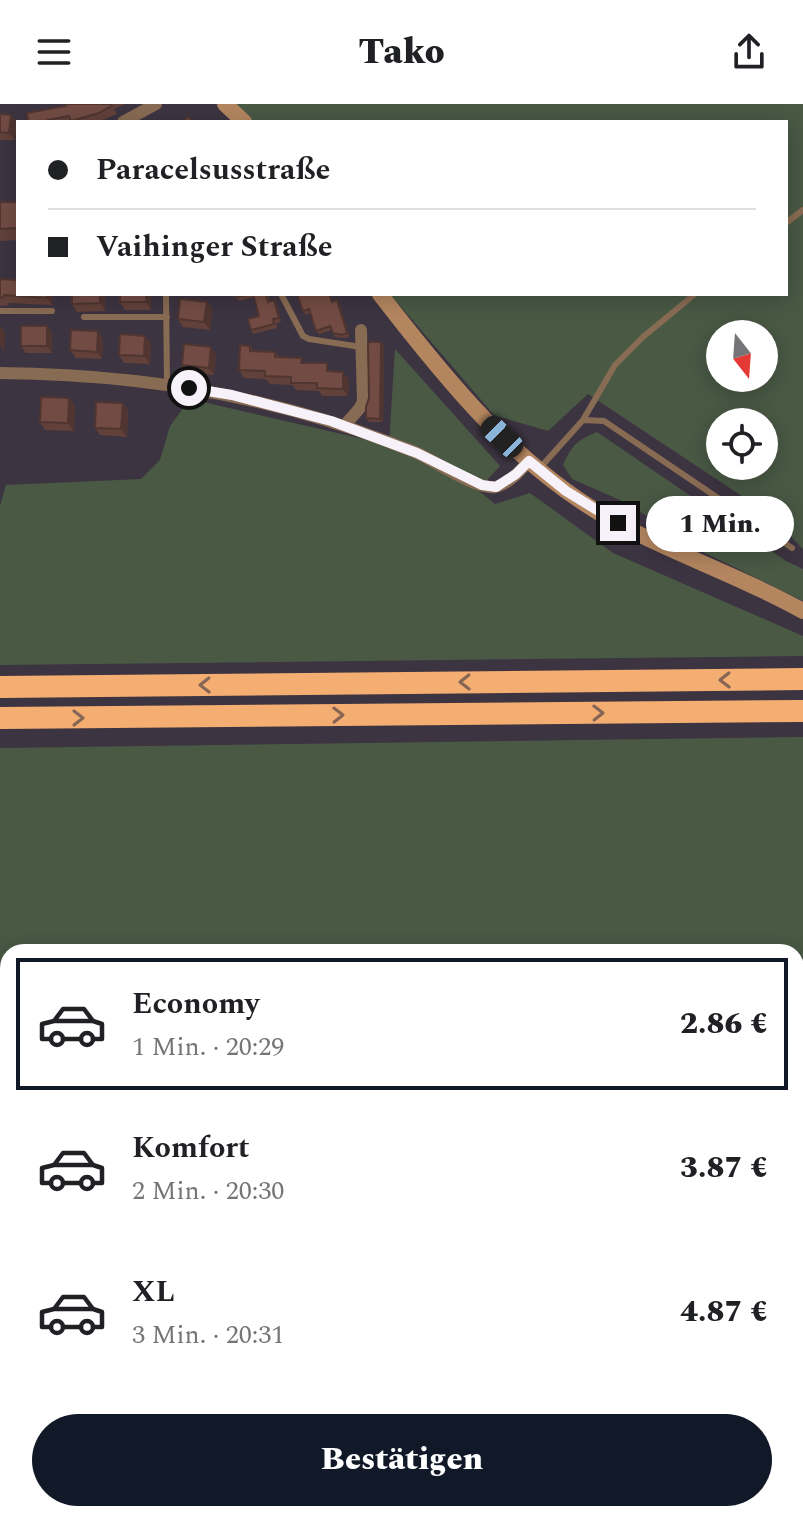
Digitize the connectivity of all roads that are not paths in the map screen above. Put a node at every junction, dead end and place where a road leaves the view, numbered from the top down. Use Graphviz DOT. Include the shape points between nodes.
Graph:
graph roads {
  1 [pos="156,104"];
  2 [pos="225,104"];
  3 [pos="127,120"];
  4 [pos="242,120"];
  5 [pos="166,296"];
  6 [pos="282,296"];
  7 [pos="382,296"];
  8 [pos="693,296"];
  9 [pos="0,311"];
  10 [pos="52,311"];
  11 [pos="84,317"];
  12 [pos="167,317"];
  13 [pos="361,330"];
  14 [pos="361,347"];
  15 [pos="0,373"];
  16 [pos="167,384"];
  17 [pos="583,420"];
  18 [pos="345,425"];
  19 [pos="534,465"];
  20 [pos="792,548"];
  21 [pos="803,611"];
  22 [pos="803,679"];
  23 [pos="0,687"];
  24 [pos="803,711"];
  25 [pos="0,718"];
  1 -- 3 [label="street"];
  2 -- 4 [label="main road"];
  5 -- 12 [label="lane"];
  6 -- 14 [label="lane" via="303,336"];
  7 -- 19 [label="main road" via="440,371"];
  8 -- 17 [label="lane" via="615,365"];
  9 -- 10 [label="lane"];
  11 -- 12 [label="lane"];
  12 -- 16 [label="lane"];
  13 -- 14 [label="street"];
  14 -- 18 [label="street" via="363,402"];
  15 -- 16 [label="street"];
  16 -- 18 [label="street"];
  17 -- 19 [label="lane"];
  17 -- 20 [label="lane" via="604,421"];
  18 -- 19 [label="street" via="482,485 496,487"];
  19 -- 21 [label="main road" via="618,523"];
  22 -- 23 [label="highway, one-way"];
  25 -- 24 [label="highway, one-way"];
}
